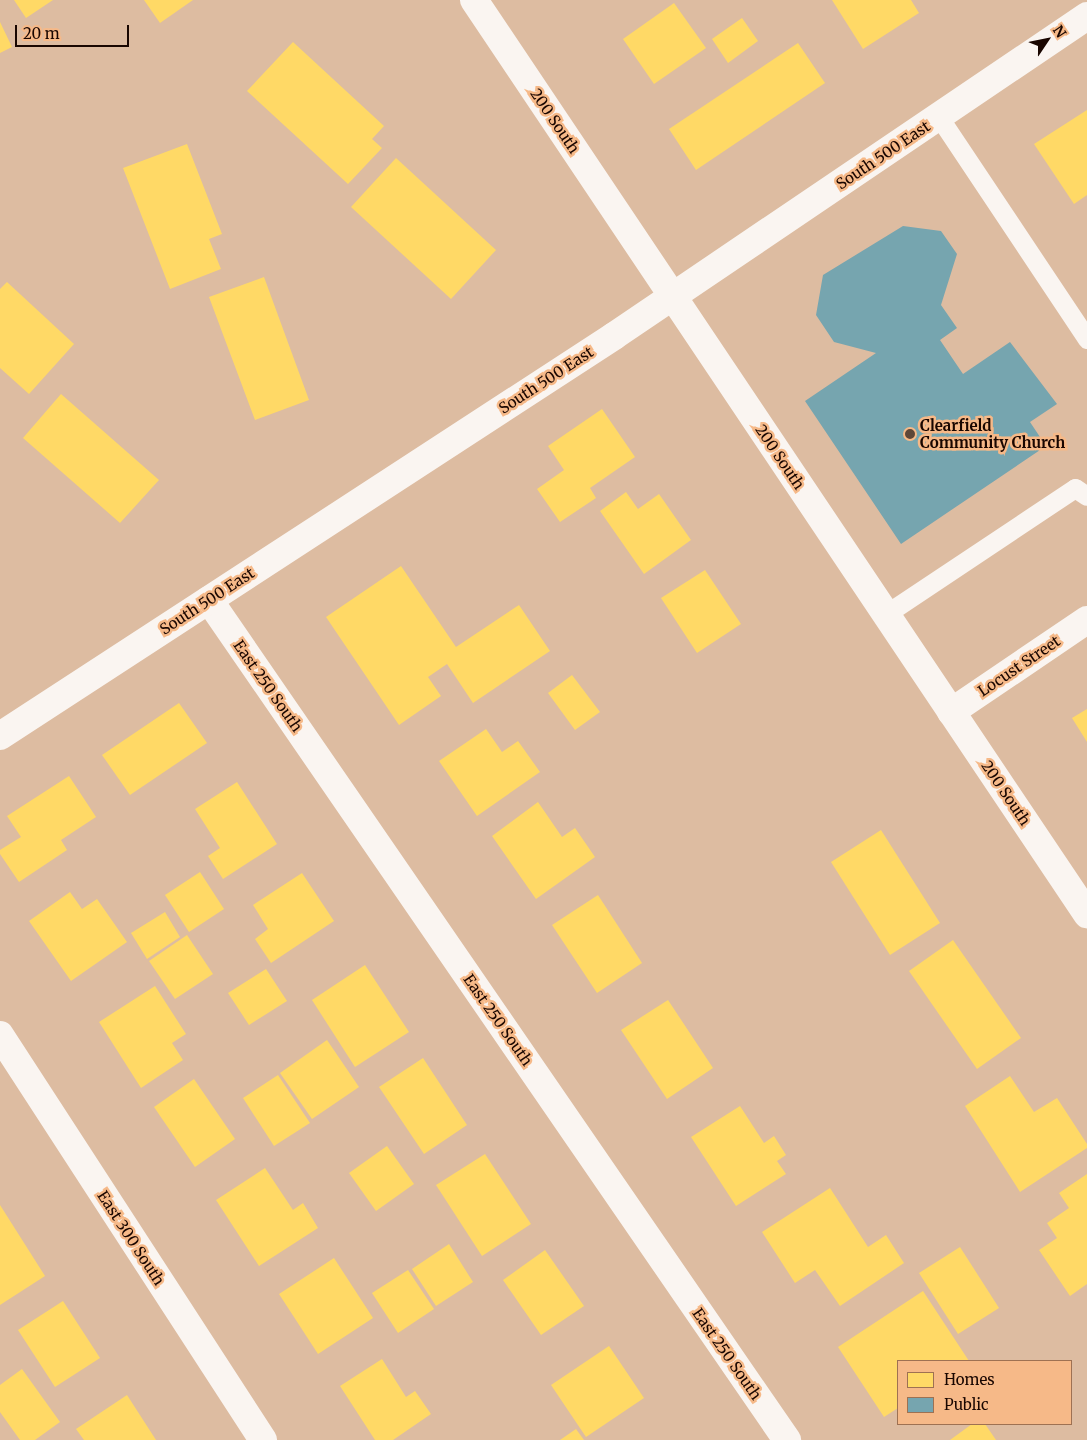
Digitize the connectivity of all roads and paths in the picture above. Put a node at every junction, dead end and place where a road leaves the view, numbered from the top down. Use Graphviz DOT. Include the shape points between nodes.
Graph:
graph roads {
  1 [pos="474,0"];
  2 [pos="1087,16"];
  3 [pos="939,116"];
  4 [pos="673,297"];
  5 [pos="1087,339"];
  6 [pos="1087,496"];
  7 [pos="209,600"];
  8 [pos="886,614"];
  9 [pos="1087,620"];
  10 [pos="951,712"];
  11 [pos="0,736"];
  12 [pos="1087,914"];
  13 [pos="0,1035"];
  14 [pos="263,1440"];
  15 [pos="787,1440"];
  1 -- 4 [label="street, 200 South"];
  2 -- 3 [label="street, South 500 East"];
  3 -- 4 [label="street, South 500 East"];
  3 -- 5 [label="lane"];
  4 -- 7 [label="street, South 500 East"];
  4 -- 8 [label="street, 200 South"];
  6 -- 8 [label="lane" via="1074,488"];
  7 -- 11 [label="street, South 500 East"];
  7 -- 15 [label="street, East 250 South"];
  8 -- 10 [label="street, 200 South"];
  9 -- 10 [label="street, Locust Street"];
  10 -- 12 [label="street, 200 South"];
  13 -- 14 [label="street, East 300 South"];
}
